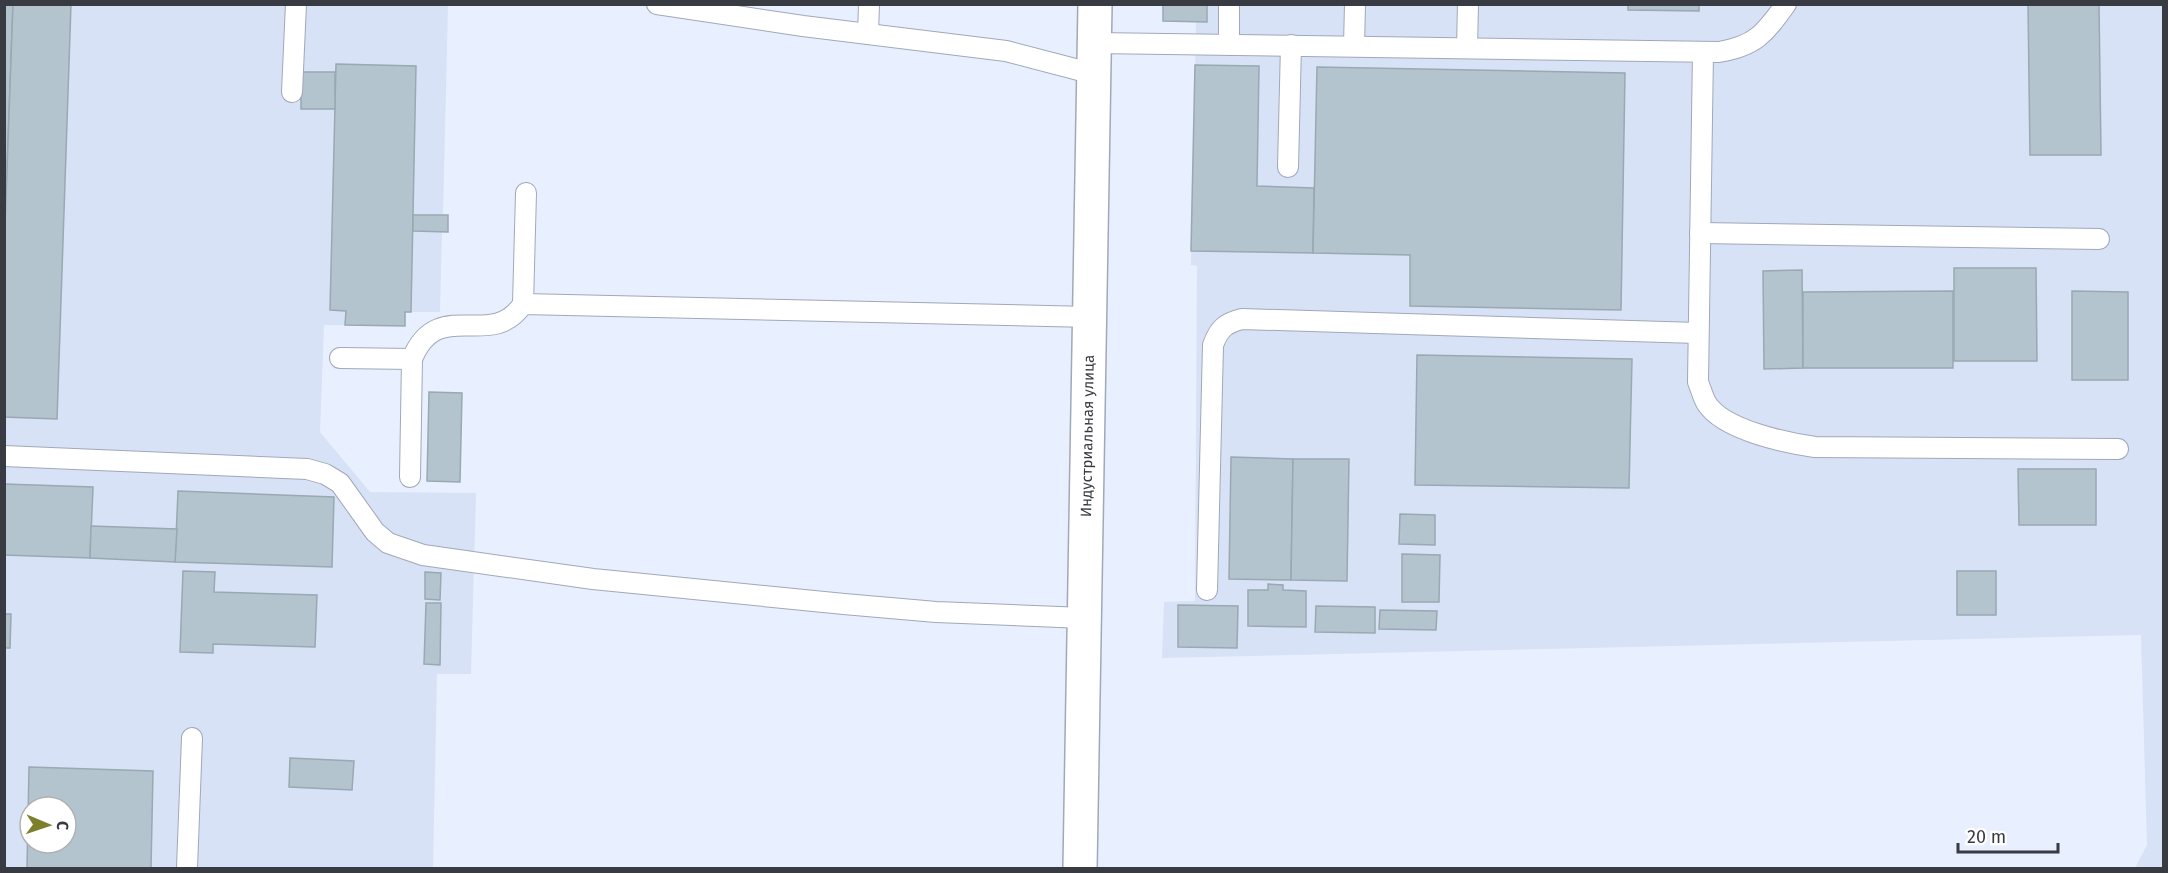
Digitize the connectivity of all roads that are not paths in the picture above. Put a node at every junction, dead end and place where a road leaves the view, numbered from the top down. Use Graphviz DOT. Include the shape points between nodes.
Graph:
graph roads {
  1 [pos="296,4"];
  2 [pos="657,4"];
  3 [pos="868,4"];
  4 [pos="1095,4"];
  5 [pos="1229,4"];
  6 [pos="1355,4"];
  7 [pos="1468,4"];
  8 [pos="1786,4"];
  9 [pos="722,10"];
  10 [pos="868,34"];
  11 [pos="1229,45"];
  12 [pos="1291,45"];
  13 [pos="1354,46"];
  14 [pos="1467,48"];
  15 [pos="1703,52"];
  16 [pos="1095,58"];
  17 [pos="292,92"];
  18 [pos="1288,167"];
  19 [pos="526,193"];
  20 [pos="1700,233"];
  21 [pos="2099,240"];
  22 [pos="523,304"];
  23 [pos="1090,317"];
  24 [pos="1698,333"];
  25 [pos="340,358"];
  26 [pos="412,359"];
  27 [pos="2118,449"];
  28 [pos="4,456"];
  29 [pos="410,477"];
  30 [pos="1207,590"];
  31 [pos="1084,618"];
  32 [pos="192,738"];
  33 [pos="187,868"];
  34 [pos="1080,868"];
  1 -- 17 [label="lane"];
  2 -- 9 [label="lane"];
  3 -- 10 [label="lane"];
  4 -- 16 [label="street, Индустриальная улица"];
  5 -- 11 [label="lane"];
  6 -- 13 [label="lane"];
  7 -- 14 [label="lane"];
  8 -- 15 [label="lane" via="1755,41 1740,49"];
  9 -- 10 [label="lane"];
  10 -- 16 [label="lane"];
  11 -- 12 [label="lane"];
  11 -- 16 [label="lane"];
  12 -- 13 [label="lane"];
  12 -- 18 [label="lane"];
  13 -- 14 [label="lane"];
  14 -- 15 [label="lane"];
  15 -- 20 [label="lane"];
  16 -- 23 [label="street, Индустриальная улица"];
  19 -- 22 [label="lane"];
  20 -- 21 [label="lane"];
  20 -- 24 [label="lane"];
  22 -- 23 [label="lane"];
  22 -- 26 [label="lane" via="506,322 496,325 436,328 424,336"];
  23 -- 31 [label="street, Индустриальная улица"];
  24 -- 27 [label="lane" via="1698,382 1707,404 1721,418 1783,443 1815,447"];
  24 -- 30 [label="lane" via="1242,319 1228,322 1213,345"];
  25 -- 26 [label="lane"];
  26 -- 29 [label="lane"];
  28 -- 31 [label="lane" via="307,469 340,483 375,532 388,543 423,555 592,579 844,604"];
  31 -- 34 [label="street, Индустриальная улица"];
  32 -- 33 [label="lane"];
}
